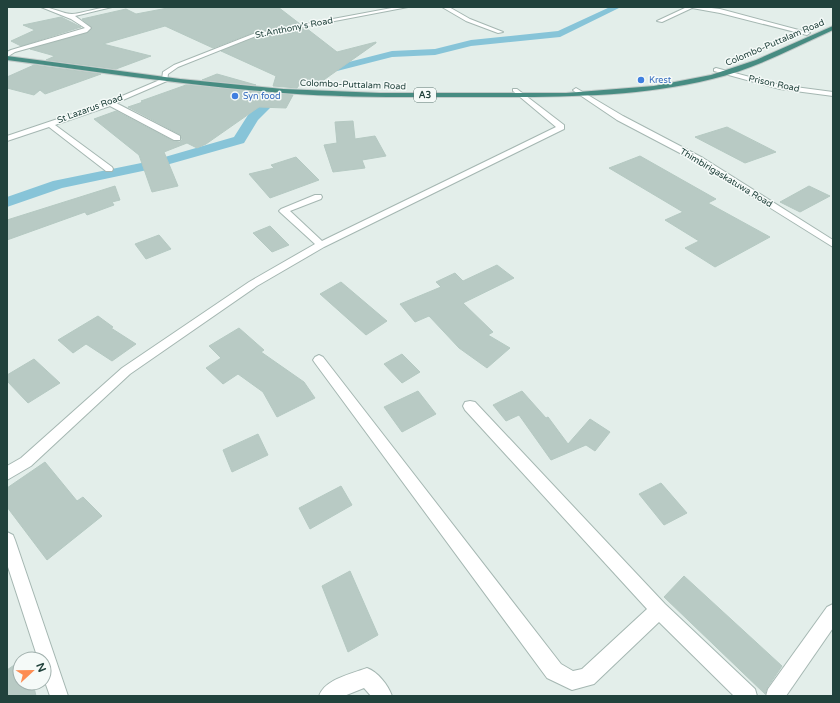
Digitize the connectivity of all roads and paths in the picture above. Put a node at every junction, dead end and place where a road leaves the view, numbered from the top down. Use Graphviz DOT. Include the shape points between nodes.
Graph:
graph roads {
  1 [pos="44,7"];
  2 [pos="109,7"];
  3 [pos="405,7"];
  4 [pos="445,7"];
  5 [pos="692,7"];
  6 [pos="351,10"];
  7 [pos="361,15"];
  8 [pos="70,16"];
  9 [pos="660,22"];
  10 [pos="833,23"];
  11 [pos="833,28"];
  12 [pos="500,32"];
  13 [pos="807,34"];
  14 [pos="8,54"];
  15 [pos="716,70"];
  16 [pos="727,73"];
  17 [pos="165,76"];
  18 [pos="576,90"];
  19 [pos="518,93"];
  20 [pos="833,94"];
  21 [pos="584,95"];
  22 [pos="110,103"];
  23 [pos="50,124"];
  24 [pos="176,138"];
  25 [pos="7,139"];
  26 [pos="109,169"];
  27 [pos="318,197"];
  28 [pos="833,244"];
  29 [pos="321,245"];
  30 [pos="319,360"];
  31 [pos="470,406"];
  32 [pos="7,474"];
  33 [pos="7,540"];
  34 [pos="659,610"];
  35 [pos="833,613"];
  36 [pos="59,696"];
  37 [pos="328,696"];
  38 [pos="383,696"];
  39 [pos="748,696"];
  40 [pos="775,696"];
  1 -- 8 [label="street"];
  2 -- 8 [label="street"];
  3 -- 7 [label="street, St.Anthony's Road"];
  4 -- 12 [label="street" via="468,20"];
  5 -- 9 [label="street"];
  5 -- 13 [label="street" via="720,11"];
  6 -- 7 [label="street"];
  7 -- 17 [label="street, St.Anthony's Road" via="255,35 176,66"];
  8 -- 14 [label="street" via="88,28"];
  10 -- 13 [label="highway, Colombo-Puttalam Road / A3"];
  11 -- 16 [label="highway, Colombo-Puttalam Road / A3"];
  13 -- 15 [label="highway, Colombo-Puttalam Road / A3"];
  14 -- 17 [label="highway, Colombo-Puttalam Road / A3"];
  15 -- 16 [label="street, Prison Road"];
  15 -- 18 [label="highway, Colombo-Puttalam Road / A3" via="645,84"];
  16 -- 20 [label="street, Prison Road" via="780,87"];
  16 -- 21 [label="highway, Colombo-Puttalam Road / A3" via="674,86"];
  17 -- 19 [label="highway, Colombo-Puttalam Road / A3" via="278,91 331,94"];
  17 -- 22 [label="street, St Lazarus Road"];
  18 -- 19 [label="highway, Colombo-Puttalam Road / A3"];
  18 -- 21 [label="street, Thimbirigaskatuwa Road"];
  19 -- 21 [label="highway, Colombo-Puttalam Road / A3"];
  19 -- 29 [label="street" via="561,127"];
  21 -- 28 [label="street, Thimbirigaskatuwa Road" via="620,118 700,160"];
  22 -- 23 [label="street, St Lazarus Road"];
  22 -- 24 [label="street"];
  23 -- 25 [label="street, St Lazarus Road"];
  23 -- 26 [label="street"];
  27 -- 29 [label="street" via="284,211"];
  29 -- 32 [label="street" via="253,284 126,371 26,462"];
  30 -- 34 [label="street" via="554,671 572,681 587,677"];
  31 -- 34 [label="street"];
  33 -- 36 [label="street"];
  34 -- 39 [label="street"];
  35 -- 40 [label="street"];
  37 -- 38 [label="street" via="367,677"];
}
